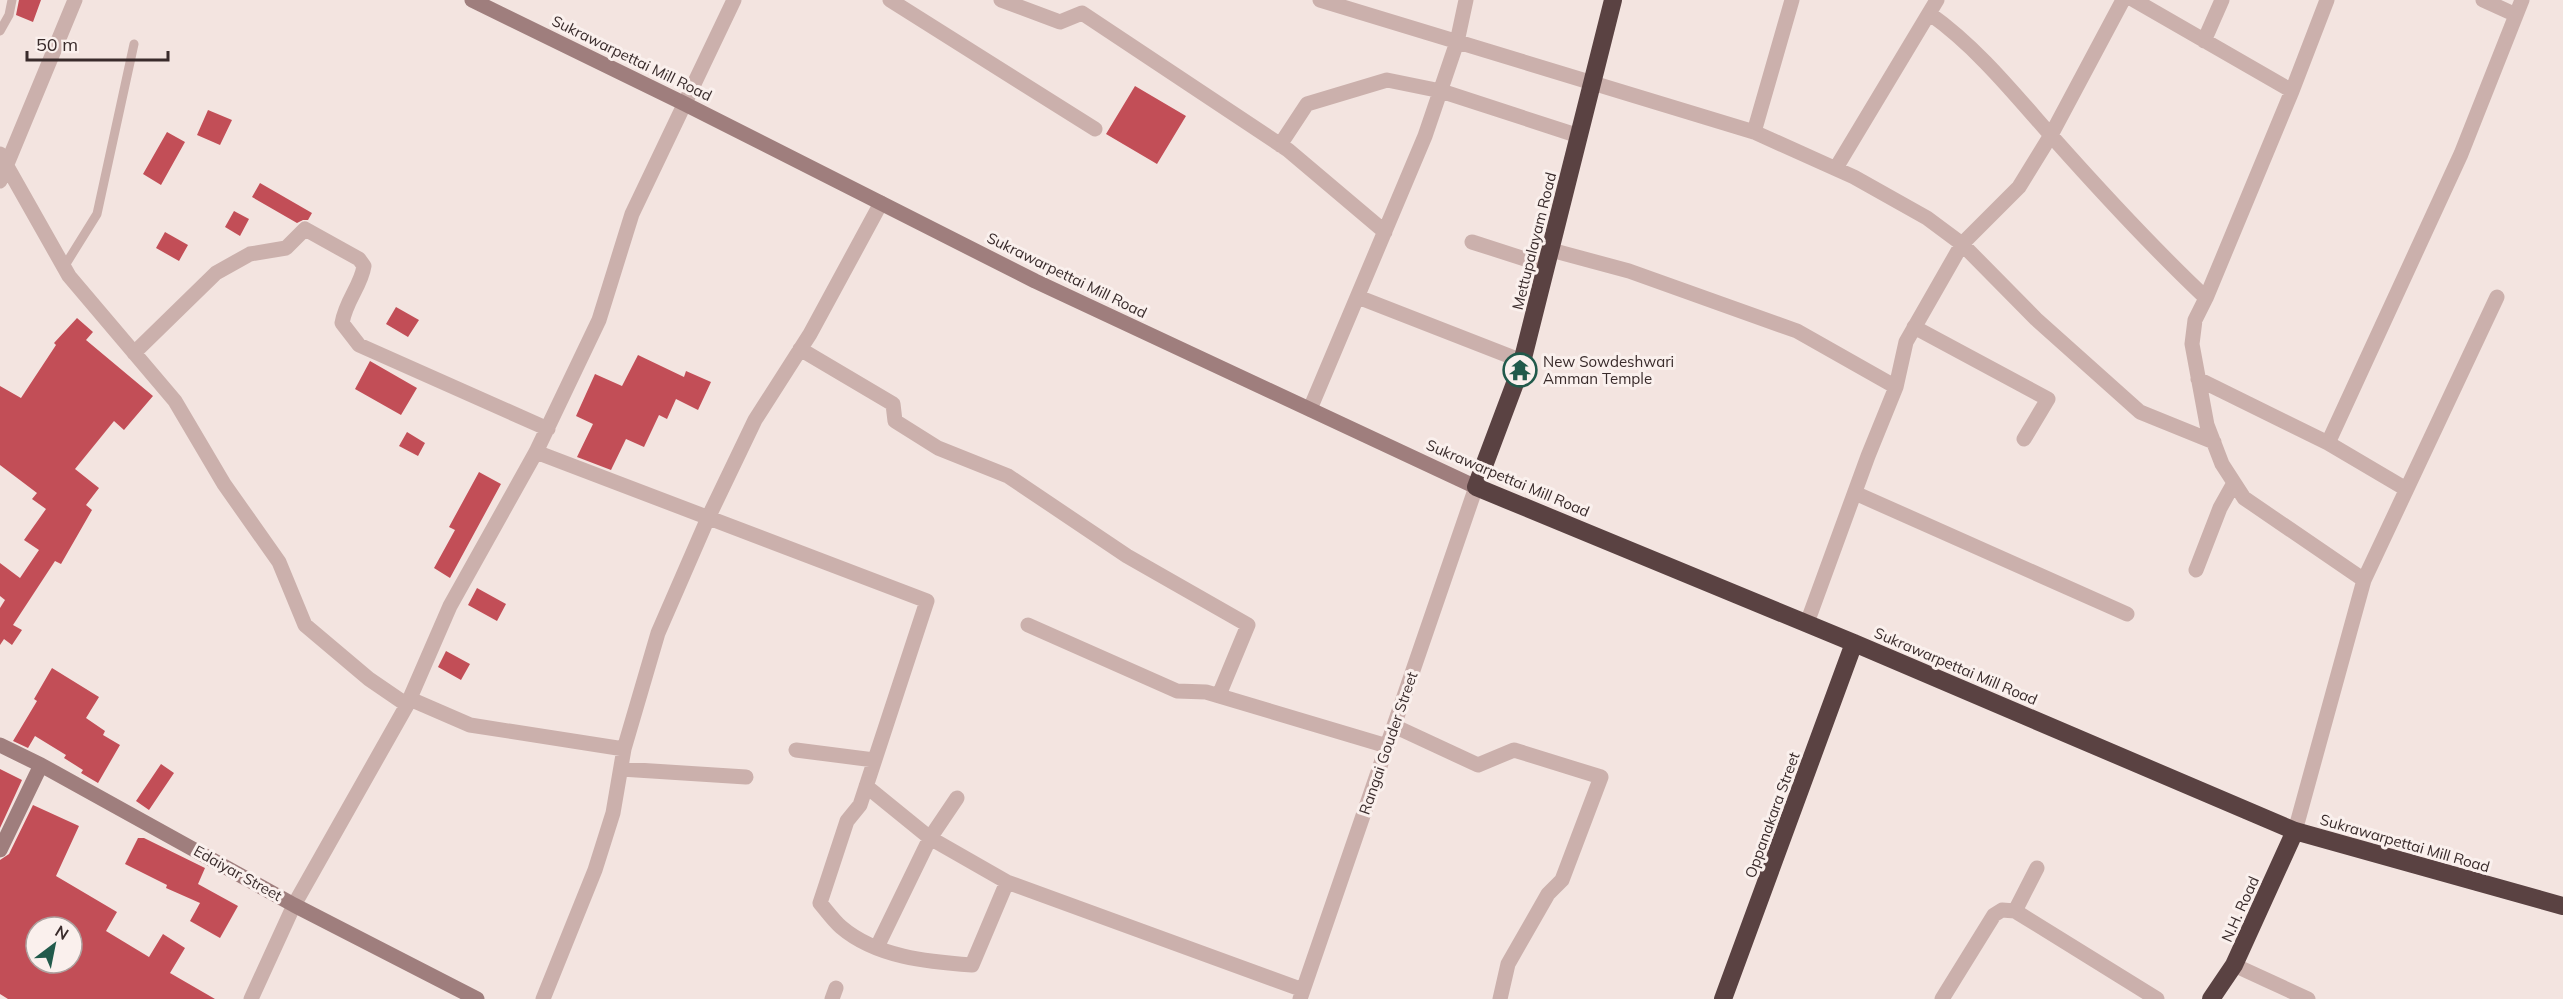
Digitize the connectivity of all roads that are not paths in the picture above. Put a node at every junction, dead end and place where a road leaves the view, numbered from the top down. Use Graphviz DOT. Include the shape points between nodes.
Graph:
graph roads {
  1 [pos="12,0"];
  2 [pos="75,0"];
  3 [pos="472,0"];
  4 [pos="734,0"];
  5 [pos="1001,0"];
  6 [pos="1320,0"];
  7 [pos="1466,0"];
  8 [pos="1613,0"];
  9 [pos="1792,0"];
  10 [pos="1937,0"];
  11 [pos="2123,0"];
  12 [pos="2134,0"];
  13 [pos="2222,0"];
  14 [pos="2327,0"];
  15 [pos="2483,0"];
  16 [pos="2522,0"];
  17 [pos="897,2"];
  18 [pos="1082,7"];
  19 [pos="1930,14"];
  20 [pos="2516,15"];
  21 [pos="0,31"];
  22 [pos="2204,41"];
  23 [pos="1457,42"];
  24 [pos="134,44"];
  25 [pos="1591,84"];
  26 [pos="1441,91"];
  27 [pos="2292,91"];
  28 [pos="683,103"];
  29 [pos="1095,129"];
  30 [pos="1754,132"];
  31 [pos="2051,135"];
  32 [pos="1579,136"];
  33 [pos="1280,145"];
  34 [pos="4,159"];
  35 [pos="1836,168"];
  36 [pos="0,181"];
  37 [pos="881,203"];
  38 [pos="1385,232"];
  39 [pos="1472,242"];
  40 [pos="1962,244"];
  41 [pos="1549,258"];
  42 [pos="64,267"];
  43 [pos="1358,297"];
  44 [pos="2498,297"];
  45 [pos="2206,298"];
  46 [pos="1914,327"];
  47 [pos="800,349"];
  48 [pos="134,353"];
  49 [pos="1522,361"];
  50 [pos="2198,379"];
  51 [pos="1896,387"];
  52 [pos="1310,409"];
  53 [pos="548,429"];
  54 [pos="2024,439"];
  55 [pos="2214,442"];
  56 [pos="2328,443"];
  57 [pos="537,452"];
  58 [pos="2234,483"];
  59 [pos="1476,487"];
  60 [pos="2406,489"];
  61 [pos="1855,494"];
  62 [pos="708,518"];
  63 [pos="2196,570"];
  64 [pos="2364,580"];
  65 [pos="2127,614"];
  66 [pos="1807,623"];
  67 [pos="1028,625"];
  68 [pos="1854,642"];
  69 [pos="1219,695"];
  70 [pos="409,702"];
  71 [pos="1394,726"];
  72 [pos="0,745"];
  73 [pos="1387,746"];
  74 [pos="624,749"];
  75 [pos="796,750"];
  76 [pos="874,760"];
  77 [pos="41,765"];
  78 [pos="621,769"];
  79 [pos="746,777"];
  80 [pos="866,786"];
  81 [pos="957,798"];
  82 [pos="2295,831"];
  83 [pos="930,838"];
  84 [pos="0,850"];
  85 [pos="2037,868"];
  86 [pos="1007,882"];
  87 [pos="294,905"];
  88 [pos="2563,906"];
  89 [pos="2015,911"];
  90 [pos="877,947"];
  91 [pos="2234,965"];
  92 [pos="1302,994"];
  93 [pos="251,999"];
  94 [pos="477,999"];
  95 [pos="543,999"];
  96 [pos="1500,999"];
  97 [pos="1723,999"];
  98 [pos="1942,999"];
  99 [pos="2157,999"];
  100 [pos="2211,999"];
  101 [pos="2308,999"];
  1 -- 21 [label="lane"];
  2 -- 34 [label="street"];
  3 -- 28 [label="street, Sukrawarpettai Mill Road"];
  4 -- 28 [label="street"];
  5 -- 18 [label="street" via="1060,22"];
  6 -- 23 [label="street"];
  7 -- 23 [label="street"];
  8 -- 25 [label="highway, Mettupalayam Road"];
  9 -- 30 [label="street"];
  10 -- 19 [label="street"];
  11 -- 31 [label="street"];
  12 -- 22 [label="street"];
  13 -- 22 [label="street"];
  14 -- 27 [label="street"];
  15 -- 20 [label="street"];
  16 -- 20 [label="street"];
  17 -- 29 [label="street"];
  18 -- 33 [label="street" via="1082,13"];
  19 -- 31 [label="street" via="1990,67"];
  19 -- 35 [label="street"];
  20 -- 56 [label="street" via="2461,154"];
  22 -- 27 [label="street"];
  23 -- 25 [label="street"];
  23 -- 26 [label="street"];
  24 -- 42 [label="lane" via="97,214"];
  25 -- 30 [label="street"];
  25 -- 32 [label="highway, Mettupalayam Road"];
  26 -- 32 [label="street"];
  26 -- 33 [label="street" via="1387,80 1307,104"];
  26 -- 38 [label="street"];
  27 -- 45 [label="street"];
  28 -- 37 [label="street, Sukrawarpettai Mill Road"];
  28 -- 53 [label="street" via="632,214 599,320"];
  30 -- 35 [label="street"];
  31 -- 40 [label="street" via="2019,187"];
  31 -- 45 [label="street" via="2152,247"];
  32 -- 41 [label="highway, Mettupalayam Road"];
  33 -- 38 [label="street"];
  34 -- 36 [label="street"];
  34 -- 42 [label="street"];
  35 -- 40 [label="street" via="1927,218"];
  37 -- 47 [label="street"];
  37 -- 52 [label="street, Sukrawarpettai Mill Road" via="1035,281"];
  38 -- 43 [label="street"];
  39 -- 41 [label="street"];
  40 -- 46 [label="street"];
  40 -- 55 [label="street" via="2036,319 2140,412"];
  41 -- 49 [label="highway, Mettupalayam Road"];
  41 -- 51 [label="street" via="1629,271 1797,331"];
  42 -- 48 [label="street"];
  43 -- 49 [label="street"];
  43 -- 52 [label="street"];
  44 -- 60 [label="street"];
  45 -- 50 [label="street" via="2195,320 2192,344"];
  46 -- 51 [label="street" via="1906,342"];
  46 -- 54 [label="street" via="2048,399"];
  47 -- 62 [label="street" via="755,420"];
  47 -- 69 [label="street" via="893,404 895,421 938,448 1008,476 1127,556 1248,625"];
  48 -- 53 [label="street" via="216,273 250,254 286,248 305,229 359,259 364,266 345,306 342,323 360,345"];
  48 -- 70 [label="street" via="175,401 224,484 279,562 305,625 369,680"];
  49 -- 59 [label="highway, Mettupalayam Road"];
  50 -- 55 [label="street"];
  50 -- 56 [label="street"];
  51 -- 61 [label="street"];
  52 -- 59 [label="street, Sukrawarpettai Mill Road"];
  53 -- 57 [label="street"];
  55 -- 58 [label="street"];
  56 -- 60 [label="street"];
  57 -- 62 [label="street"];
  57 -- 70 [label="street" via="450,606"];
  58 -- 63 [label="street"];
  58 -- 64 [label="street" via="2244,498"];
  59 -- 66 [label="highway, Sukrawarpettai Mill Road"];
  59 -- 71 [label="street, Rangai Gouder Street"];
  60 -- 64 [label="street"];
  61 -- 65 [label="street"];
  61 -- 66 [label="street"];
  62 -- 74 [label="street" via="658,633"];
  62 -- 76 [label="street" via="927,601"];
  64 -- 82 [label="street"];
  66 -- 68 [label="highway, Sukrawarpettai Mill Road"];
  67 -- 69 [label="street" via="1177,691"];
  68 -- 82 [label="highway, Sukrawarpettai Mill Road"];
  68 -- 97 [label="highway, Oppanakara Street"];
  69 -- 73 [label="street"];
  70 -- 74 [label="street" via="470,725"];
  70 -- 87 [label="street"];
  71 -- 73 [label="street, Rangai Gouder Street"];
  71 -- 96 [label="street" via="1478,765 1514,750 1601,777 1562,880 1548,894 1508,964"];
  72 -- 77 [label="street, Edaiyar Street"];
  73 -- 92 [label="street, Rangai Gouder Street"];
  74 -- 78 [label="street"];
  75 -- 76 [label="street"];
  76 -- 80 [label="street"];
  77 -- 84 [label="street"];
  77 -- 87 [label="street, Edaiyar Street"];
  78 -- 79 [label="street"];
  78 -- 95 [label="street" via="613,813 595,870"];
  80 -- 83 [label="street"];
  80 -- 90 [label="street" via="860,805 847,821 820,903 841,927"];
  81 -- 83 [label="street"];
  82 -- 88 [label="highway, Sukrawarpettai Mill Road"];
  82 -- 91 [label="highway, N.H. Road"];
  83 -- 86 [label="street"];
  83 -- 90 [label="street"];
  85 -- 89 [label="street"];
  86 -- 90 [label="street" via="972,965 919,961"];
  86 -- 92 [label="street"];
  87 -- 93 [label="street"];
  87 -- 94 [label="street, Edaiyar Street"];
  89 -- 98 [label="street" via="2002,910 1994,915"];
  89 -- 99 [label="street"];
  91 -- 100 [label="highway, N.H. Road"];
  91 -- 101 [label="street"];
}
